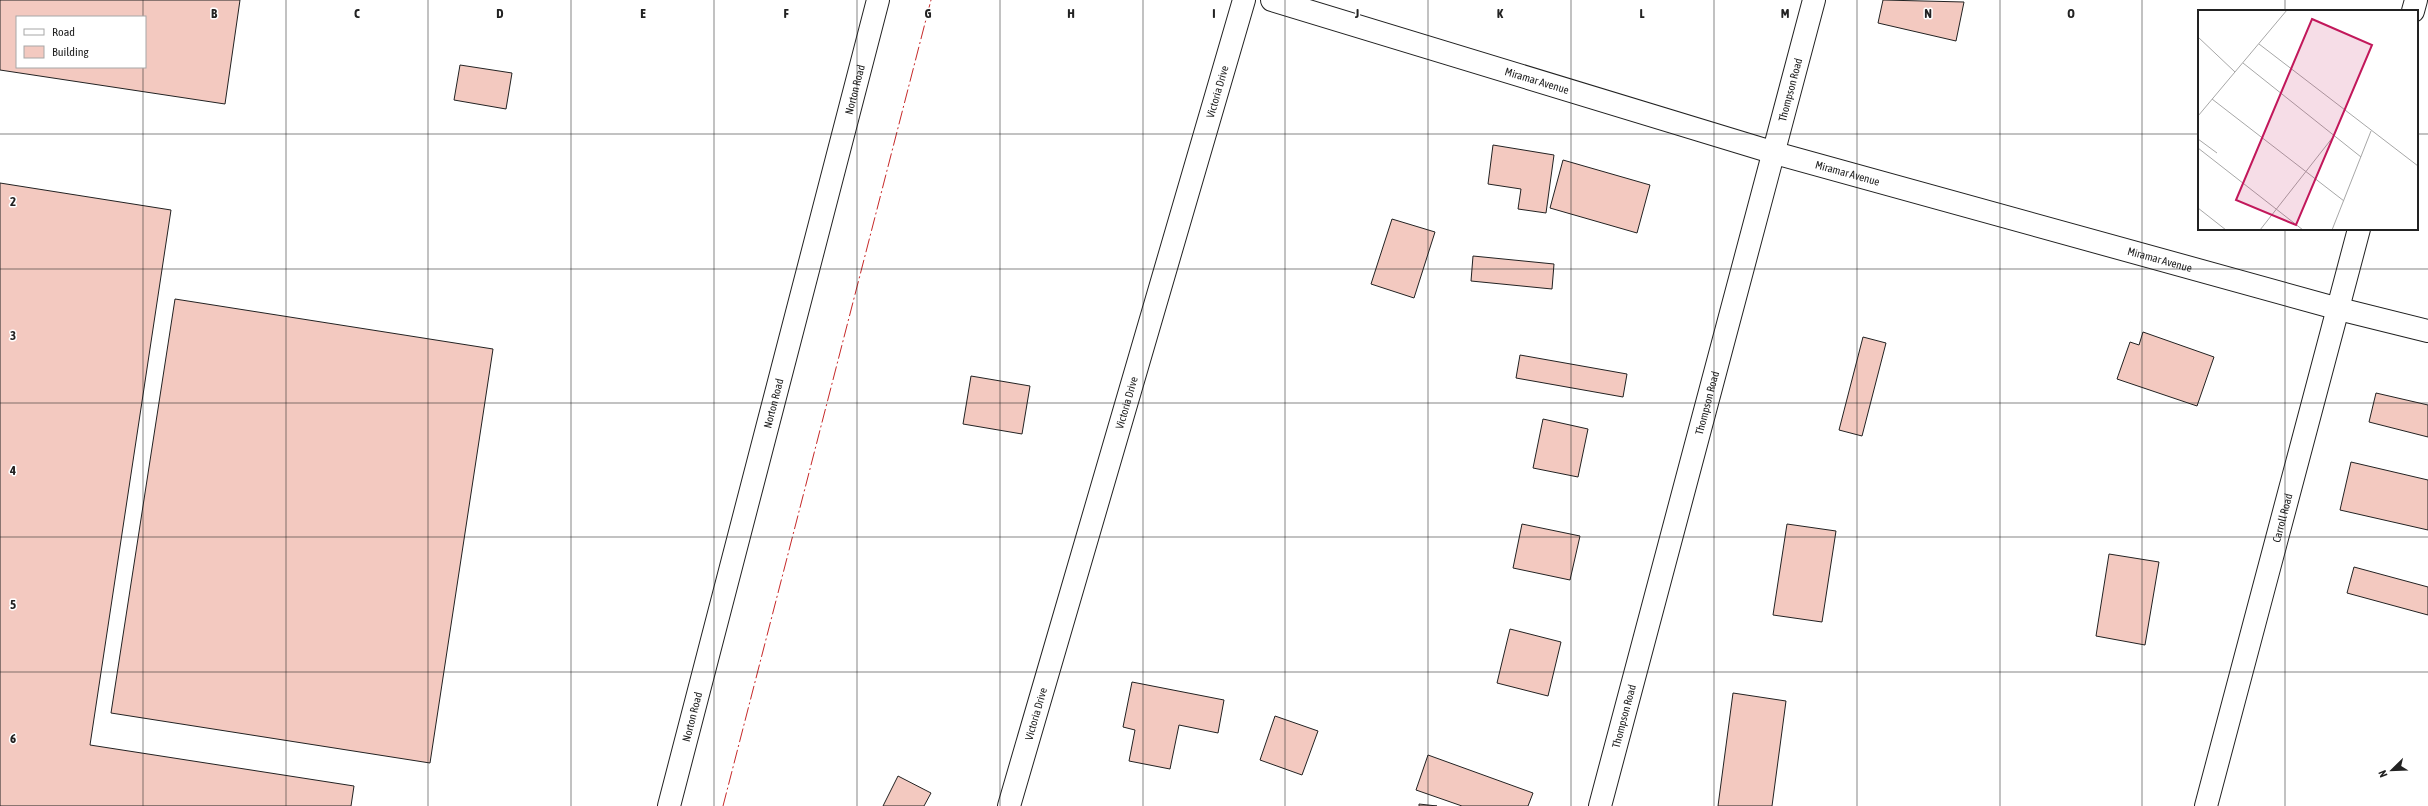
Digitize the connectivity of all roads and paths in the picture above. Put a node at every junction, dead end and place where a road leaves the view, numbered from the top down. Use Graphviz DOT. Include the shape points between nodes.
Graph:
graph roads {
  1 [pos="878,0"];
  2 [pos="1244,0"];
  3 [pos="1272,0"];
  4 [pos="1814,0"];
  5 [pos="2416,0"];
  6 [pos="2413,10"];
  7 [pos="1775,153"];
  8 [pos="2359,230"];
  9 [pos="2339,309"];
  10 [pos="2428,331"];
  11 [pos="669,806"];
  12 [pos="1009,806"];
  13 [pos="1600,806"];
  14 [pos="2206,806"];
  1 -- 11 [label="street, Norton Road"];
  2 -- 12 [label="street, Victoria Drive"];
  3 -- 7 [label="street, Miramar Avenue"];
  4 -- 7 [label="street, Thompson Road"];
  5 -- 6 [label="street"];
  7 -- 9 [label="street, Miramar Avenue"];
  7 -- 13 [label="street, Thompson Road"];
  8 -- 9 [label="street, Carroll Road"];
  9 -- 10 [label="street, Miramar Avenue"];
  9 -- 14 [label="street, Carroll Road"];
}
